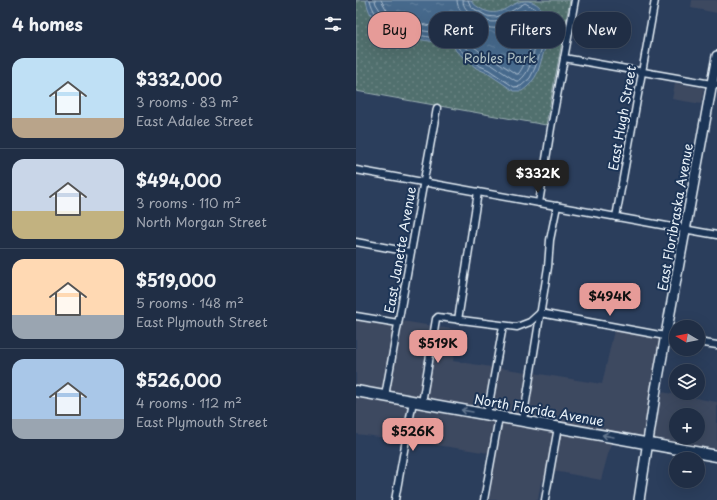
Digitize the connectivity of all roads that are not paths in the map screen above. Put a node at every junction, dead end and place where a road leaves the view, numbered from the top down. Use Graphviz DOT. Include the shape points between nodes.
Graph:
graph roads {
  1 [pos="575,0"];
  2 [pos="655,0"];
  3 [pos="717,56"];
  4 [pos="564,58"];
  5 [pos="642,72"];
  6 [pos="714,85"];
  7 [pos="437,108"];
  8 [pos="356,170"];
  9 [pos="423,182"];
  10 [pos="478,192"];
  11 [pos="539,203"];
  12 [pos="557,206"];
  13 [pos="616,217"];
  14 [pos="686,229"];
  15 [pos="717,235"];
  16 [pos="356,242"];
  17 [pos="410,252"];
  18 [pos="540,313"];
  19 [pos="356,316"];
  20 [pos="458,320"];
  21 [pos="398,323"];
  22 [pos="503,326"];
  23 [pos="666,336"];
  24 [pos="669,337"];
  25 [pos="705,343"];
  26 [pos="717,345"];
  27 [pos="356,391"];
  28 [pos="385,396"];
  29 [pos="417,402"];
  30 [pos="487,415"];
  31 [pos="499,417"];
  32 [pos="523,420"];
  33 [pos="558,427"];
  34 [pos="647,443"];
  35 [pos="717,456"];
  36 [pos="395,500"];
  37 [pos="484,500"];
  38 [pos="545,500"];
  39 [pos="638,500"];
  1 -- 4 [label="street"];
  2 -- 5 [label="street, East Hugh Street"];
  3 -- 6 [label="street, East Floribraska Avenue"];
  4 -- 5 [label="street"];
  4 -- 11 [label="street"];
  5 -- 6 [label="street"];
  5 -- 13 [label="street, East Hugh Street"];
  6 -- 14 [label="street, East Floribraska Avenue"];
  7 -- 9 [label="street, East Janette Avenue"];
  8 -- 9 [label="street"];
  9 -- 10 [label="street"];
  9 -- 17 [label="street, East Janette Avenue"];
  10 -- 11 [label="street"];
  10 -- 20 [label="street"];
  11 -- 12 [label="street"];
  12 -- 13 [label="street"];
  12 -- 18 [label="street"];
  13 -- 14 [label="street"];
  14 -- 15 [label="street"];
  14 -- 23 [label="street, East Floribraska Avenue"];
  16 -- 17 [label="street"];
  17 -- 21 [label="street, East Janette Avenue"];
  18 -- 22 [label="street" via="530,322 517,327"];
  18 -- 23 [label="street"];
  18 -- 32 [label="street"];
  19 -- 21 [label="street"];
  20 -- 22 [label="street"];
  20 -- 29 [label="street" via="438,317 436,319"];
  21 -- 28 [label="street, East Janette Avenue"];
  22 -- 30 [label="street"];
  23 -- 24 [label="street"];
  23 -- 34 [label="street, East Floribraska Avenue"];
  25 -- 26 [label="street"];
  27 -- 28 [label="main road, North Florida Avenue"];
  28 -- 29 [label="main road, North Florida Avenue"];
  30 -- 29 [label="main road, North Florida Avenue, one-way"];
  29 -- 36 [label="street"];
  30 -- 31 [label="main road, North Florida Avenue"];
  31 -- 32 [label="main road, North Florida Avenue"];
  31 -- 37 [label="street"];
  32 -- 33 [label="main road, North Florida Avenue"];
  34 -- 33 [label="main road, North Florida Avenue, one-way"];
  33 -- 38 [label="street"];
  34 -- 35 [label="main road, North Florida Avenue"];
  34 -- 39 [label="street, East Floribraska Avenue"];
}
